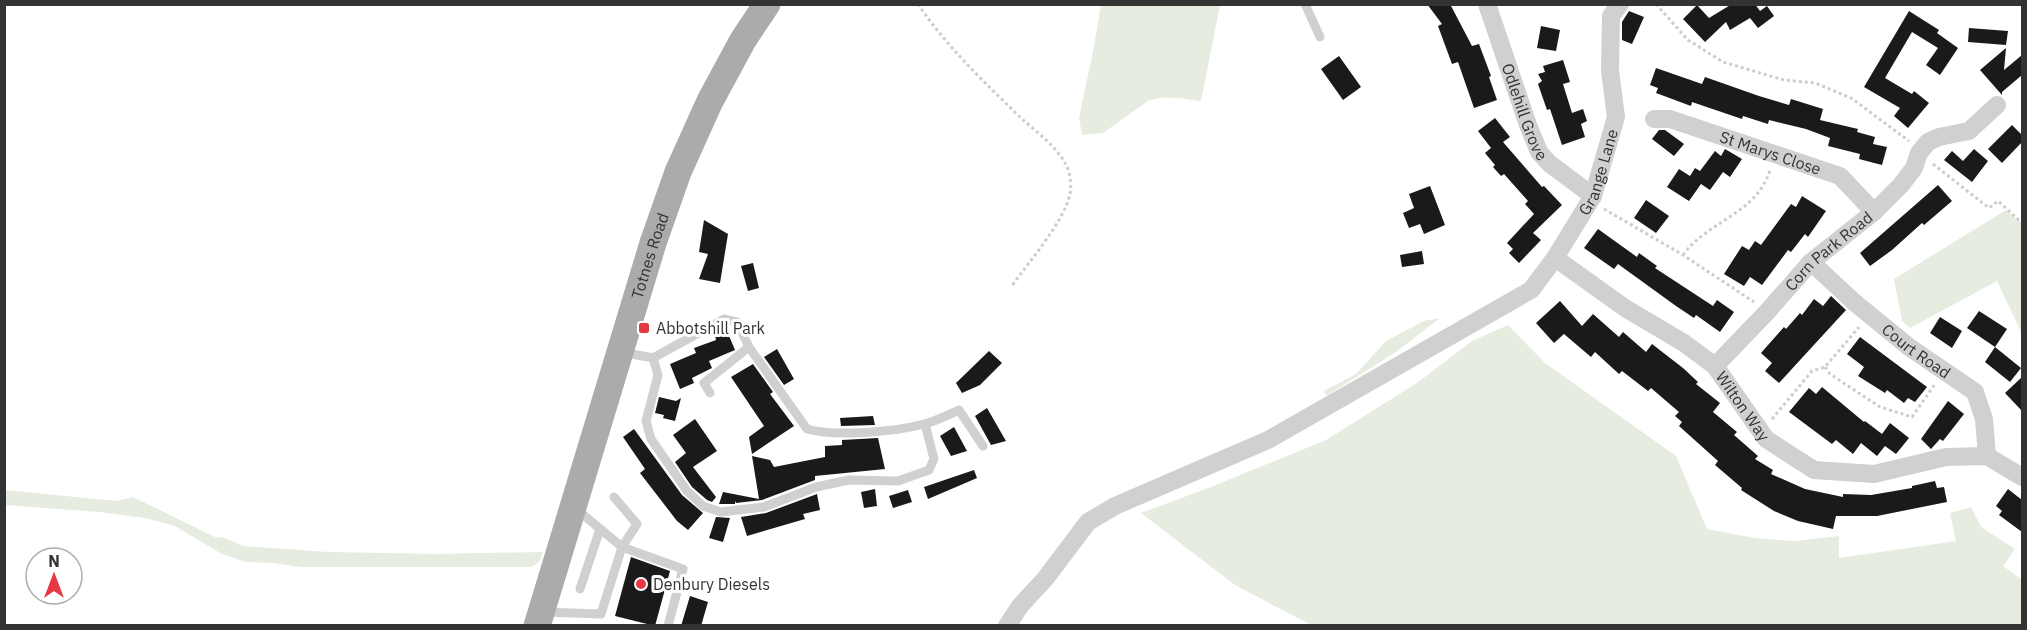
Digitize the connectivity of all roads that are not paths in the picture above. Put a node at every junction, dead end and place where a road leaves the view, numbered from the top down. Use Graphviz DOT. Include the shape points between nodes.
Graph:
graph roads {
  1 [pos="767,4"];
  2 [pos="1305,4"];
  3 [pos="1487,4"];
  4 [pos="1620,4"];
  5 [pos="1320,37"];
  6 [pos="1997,105"];
  7 [pos="1654,119"];
  8 [pos="1591,199"];
  9 [pos="1874,212"];
  10 [pos="1555,258"];
  11 [pos="1811,262"];
  12 [pos="749,347"];
  13 [pos="620,351"];
  14 [pos="652,358"];
  15 [pos="1714,366"];
  16 [pos="710,393"];
  17 [pos="925,424"];
  18 [pos="983,446"];
  19 [pos="1987,456"];
  20 [pos="2022,477"];
  21 [pos="614,497"];
  22 [pos="573,506"];
  23 [pos="600,529"];
  24 [pos="622,547"];
  25 [pos="580,589"];
  26 [pos="539,619"];
  27 [pos="668,626"];
  28 [pos="1007,626"];
  1 -- 13 [label="main road, Totnes Road" via="710,101 678,172"];
  2 -- 5 [label="lane"];
  3 -- 8 [label="street, Odlehill Grove" via="1539,152"];
  4 -- 8 [label="street, Grange Lane" via="1611,16 1610,71 1616,117"];
  6 -- 9 [label="street, Corn Park Road" via="1969,131 1928,142 1901,185"];
  7 -- 9 [label="street, St Marys Close" via="1670,119 1840,176"];
  8 -- 10 [label="street, Grange Lane"];
  9 -- 11 [label="street, Corn Park Road"];
  10 -- 15 [label="street, Wilton Way"];
  10 -- 28 [label="street, Grange Lane" via="1531,290 1268,440 1114,506 1088,522"];
  11 -- 15 [label="street, Corn Park Road"];
  11 -- 19 [label="street, Court Road" via="1909,347 1975,392 1984,419"];
  12 -- 14 [label="lane" via="737,322 724,320"];
  12 -- 16 [label="lane" via="704,383"];
  12 -- 17 [label="lane" via="807,429 823,433"];
  13 -- 14 [label="lane"];
  13 -- 22 [label="main road, Totnes Road"];
  14 -- 17 [label="lane" via="658,375 646,421 651,439 687,491 703,506 721,512 764,507 816,487 849,480 897,481 929,470 934,459"];
  15 -- 19 [label="street, Wilton Way" via="1766,439 1814,470 1874,474 1946,457"];
  17 -- 18 [label="lane" via="959,410"];
  19 -- 20 [label="street"];
  21 -- 24 [label="lane" via="637,524"];
  22 -- 23 [label="lane"];
  22 -- 26 [label="main road, Totnes Road"];
  23 -- 24 [label="lane"];
  23 -- 25 [label="lane"];
  24 -- 26 [label="lane" via="601,614"];
  24 -- 27 [label="lane" via="683,568"];
}
